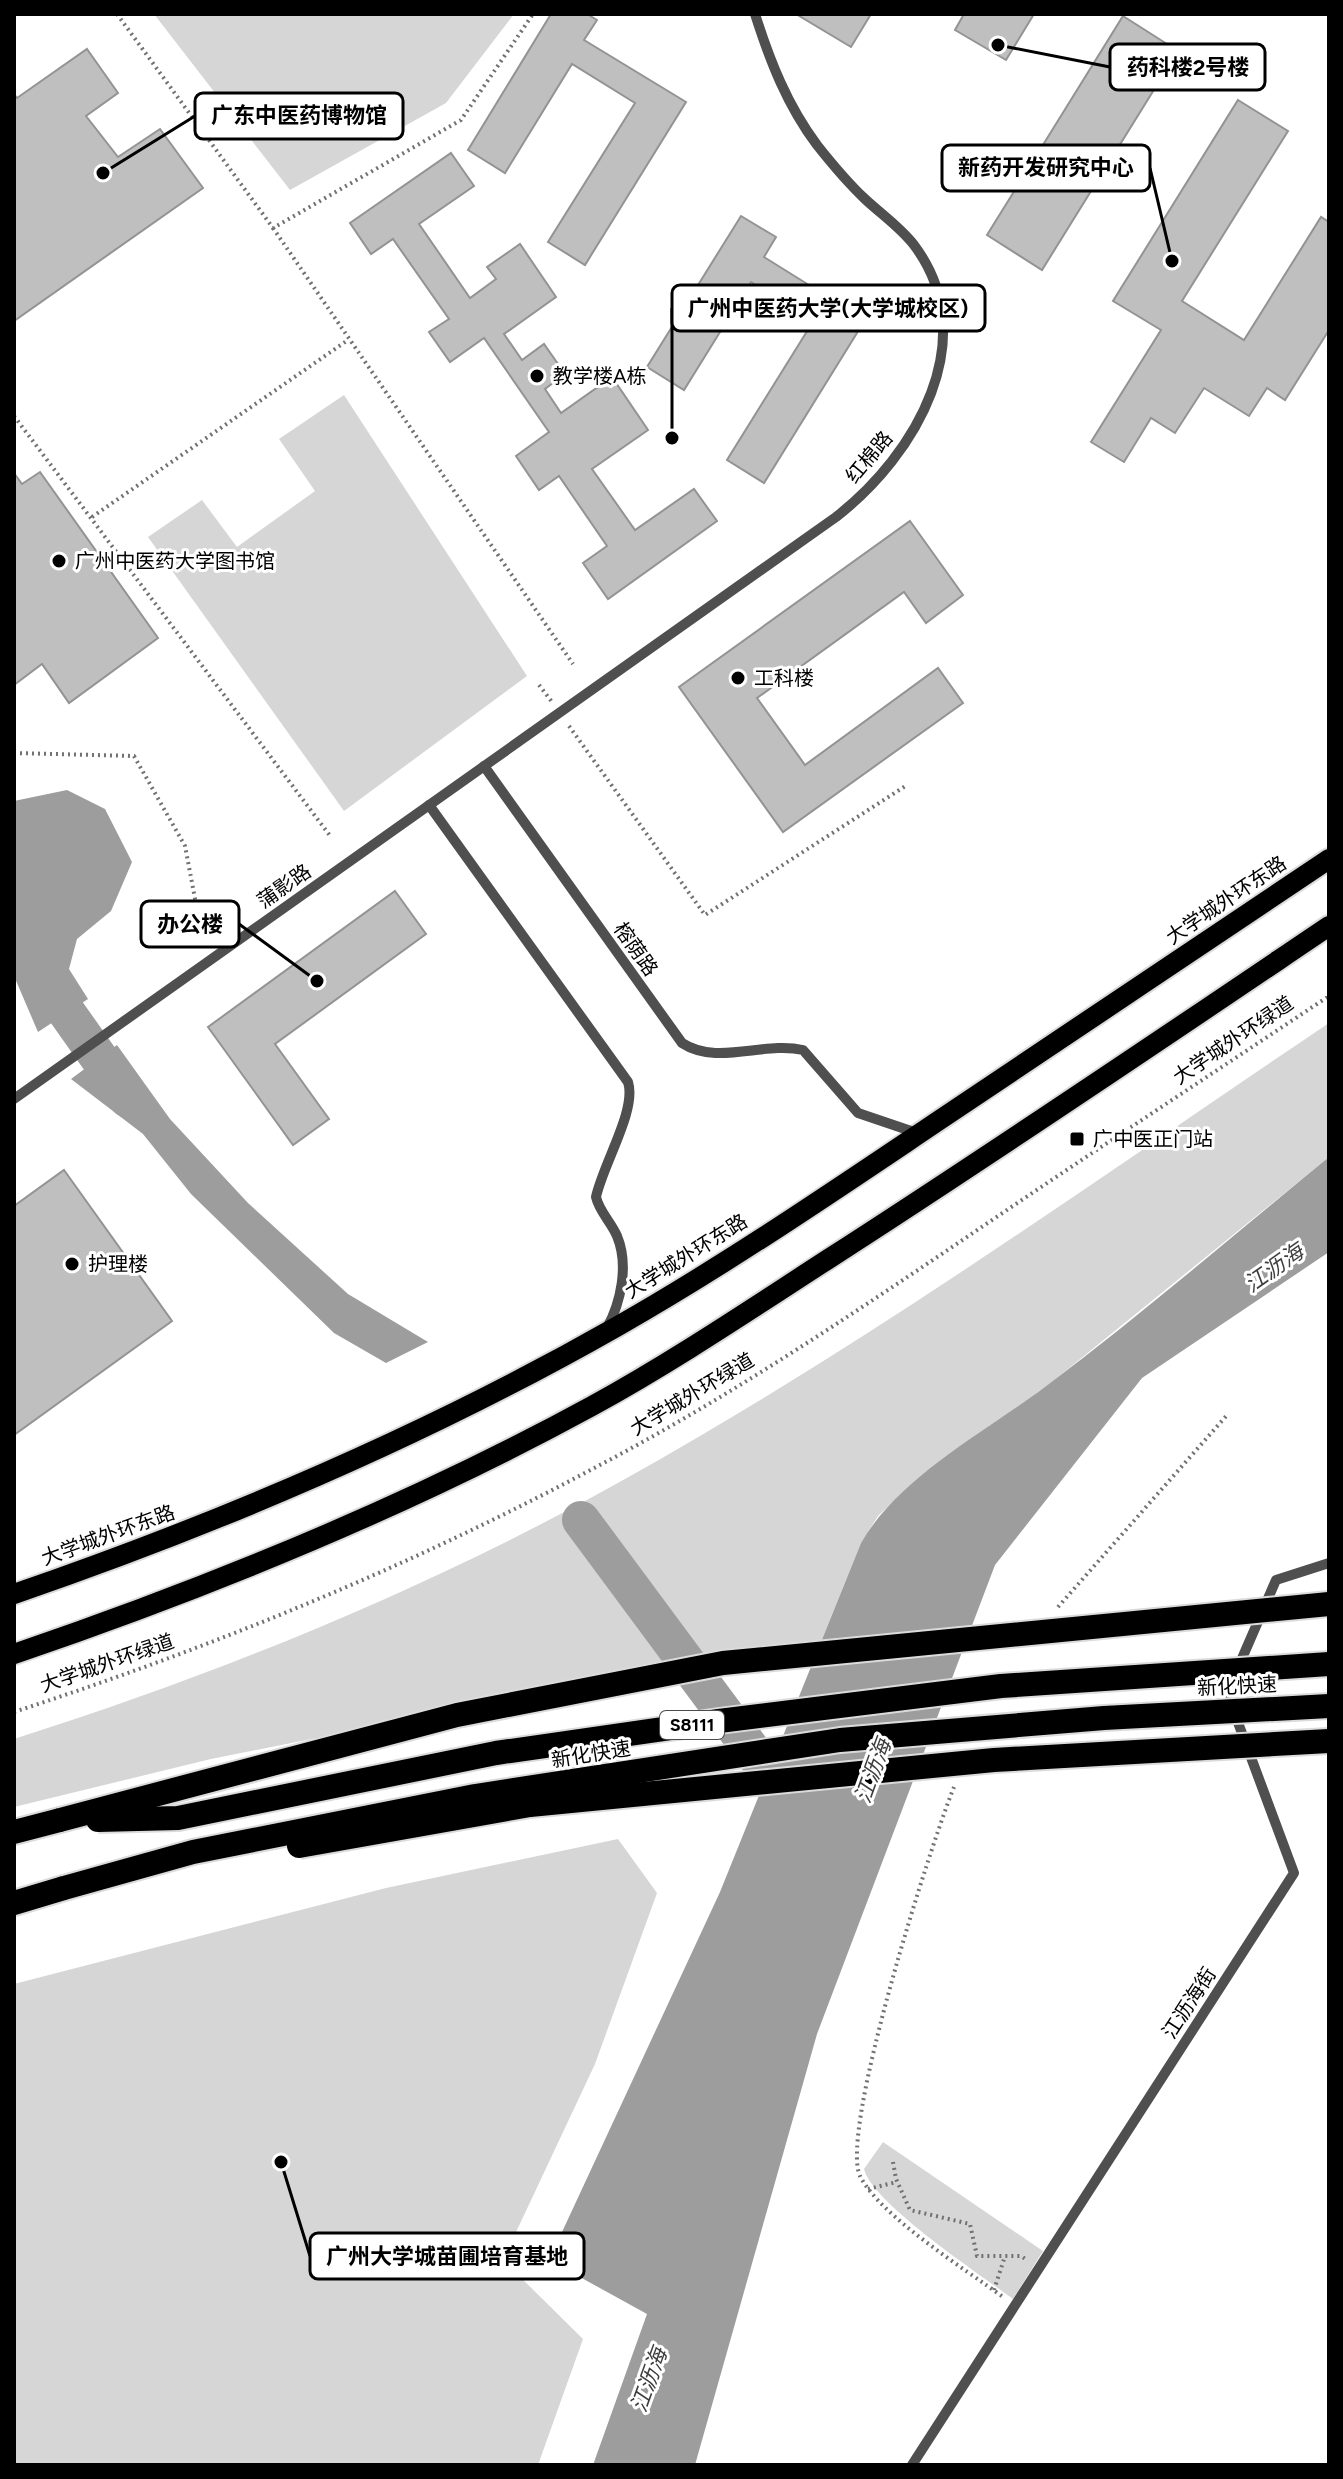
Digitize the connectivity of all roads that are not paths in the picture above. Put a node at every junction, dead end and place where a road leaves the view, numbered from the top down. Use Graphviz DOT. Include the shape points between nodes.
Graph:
graph roads {
  1 [pos="755,14"];
  2 [pos="484,766"];
  3 [pos="457,786"];
  4 [pos="429,805"];
  5 [pos="1329,859"];
  6 [pos="1329,926"];
  7 [pos="14,1099"];
  8 [pos="919,1134"];
  9 [pos="604,1334"];
  10 [pos="1329,1563"];
  11 [pos="14,1594"];
  12 [pos="1329,1604"];
  13 [pos="14,1654"];
  14 [pos="1329,1664"];
  15 [pos="1329,1706"];
  16 [pos="1329,1741"];
  17 [pos="60,1820"];
  18 [pos="14,1832"];
  19 [pos="64,1888"];
  20 [pos="14,1903"];
  21 [pos="912,2465"];
  1 -- 2 [label="lane, 红棉路" via="776,76 807,130 851,186 906,235 929,268 943,320 940,371 910,436 853,504"];
  2 -- 3 [label="lane, 红棉路"];
  2 -- 8 [label="lane, 榕荫路" via="682,1043 706,1052 803,1050 858,1113"];
  3 -- 4 [label="lane, 蒲影路"];
  4 -- 7 [label="lane, 蒲影路"];
  4 -- 9 [label="lane" via="628,1082 628,1115 609,1152 596,1197 618,1237 623,1264 618,1298"];
  5 -- 8 [label="main road, 大学城外环东路"];
  6 -- 13 [label="main road" via="693,1348 554,1426 433,1488 215,1581"];
  8 -- 9 [label="main road, 大学城外环东路"];
  9 -- 11 [label="main road, 大学城外环东路" via="429,1427 320,1476"];
  10 -- 21 [label="lane, 江沥海街" via="1276,1580 1227,1693 1294,1873"];
  12 -- 17 [label="highway, bridge" via="723,1663 457,1715"];
  14 -- 17 [label="highway, 新化快速 / S8111, bridge" via="1001,1686 496,1753 178,1818"];
  15 -- 19 [label="highway, 新化快速 / S8111, bridge" via="840,1740 432,1804 193,1852"];
  16 -- 19 [label="highway, bridge" via="994,1760 530,1805"];
  17 -- 18 [label="highway, 新化快速 / S8111"];
  19 -- 20 [label="highway, 新化快速 / S8111"];
}
